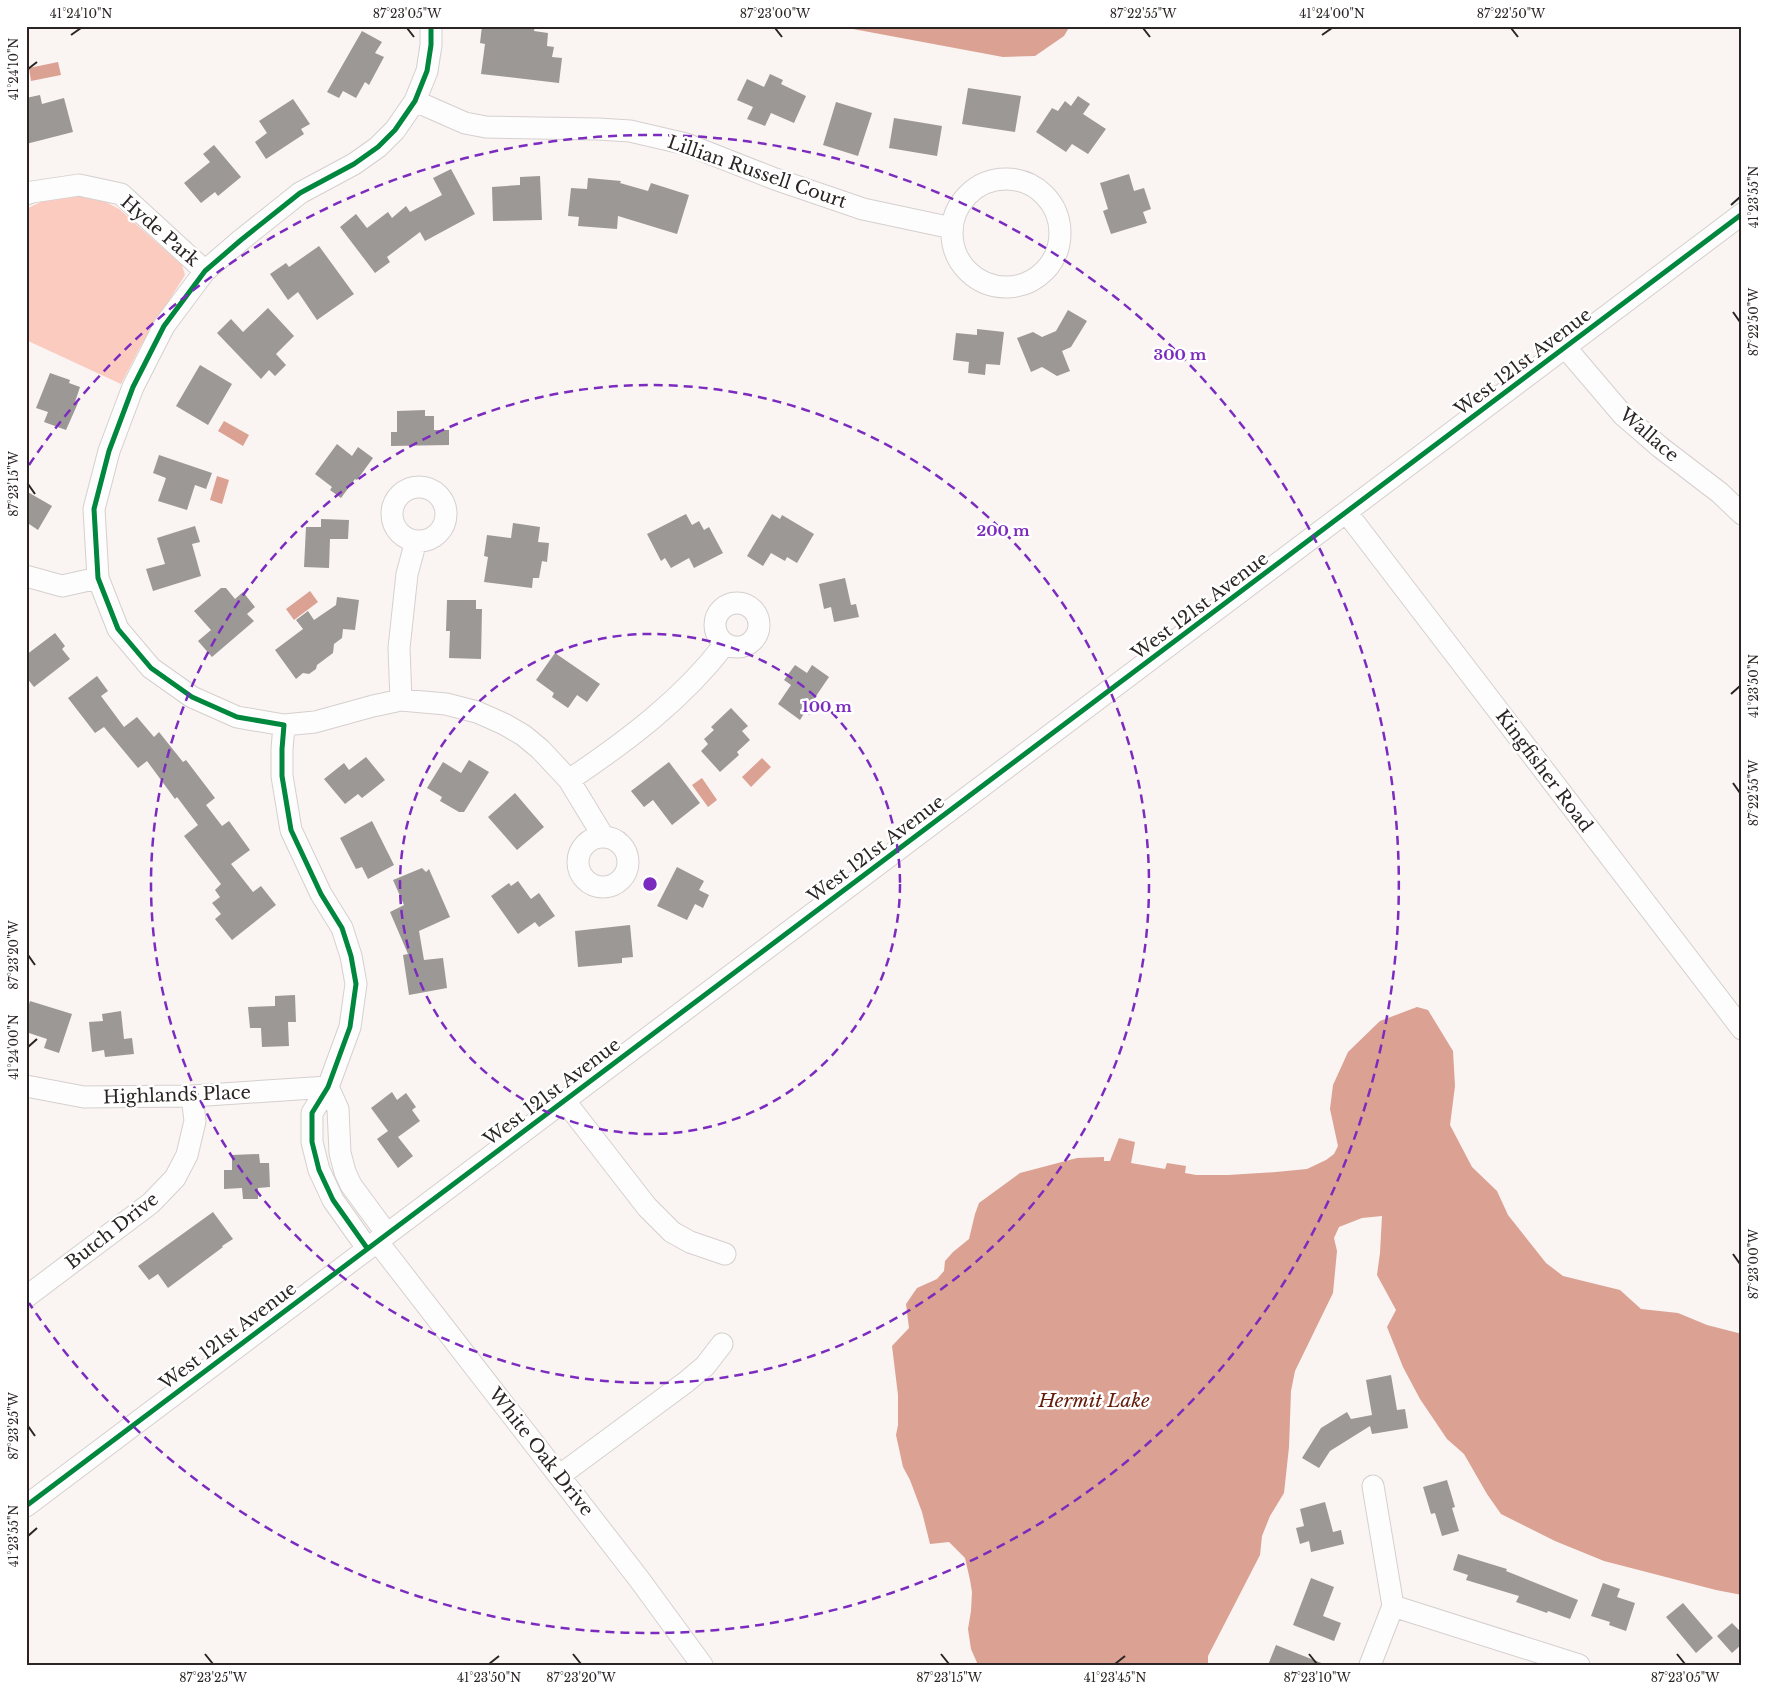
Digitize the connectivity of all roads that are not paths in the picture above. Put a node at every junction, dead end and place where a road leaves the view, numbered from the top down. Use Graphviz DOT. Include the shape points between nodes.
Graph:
graph roads {
  1 [pos="431,26"];
  2 [pos="415,101"];
  3 [pos="26,194"];
  4 [pos="1742,214"];
  5 [pos="952,228"];
  6 [pos="205,271"];
  7 [pos="1565,348"];
  8 [pos="1347,513"];
  9 [pos="1742,514"];
  10 [pos="416,542"];
  11 [pos="26,576"];
  12 [pos="98,578"];
  13 [pos="725,644"];
  14 [pos="401,700"];
  15 [pos="284,725"];
  16 [pos="569,780"];
  17 [pos="603,836"];
  18 [pos="1742,1028"];
  19 [pos="26,1086"];
  20 [pos="328,1087"];
  21 [pos="192,1096"];
  22 [pos="564,1100"];
  23 [pos="377,1241"];
  24 [pos="725,1254"];
  25 [pos="26,1297"];
  26 [pos="722,1344"];
  27 [pos="559,1476"];
  28 [pos="1373,1486"];
  29 [pos="26,1506"];
  30 [pos="1393,1606"];
  31 [pos="702,1665"];
  32 [pos="1370,1665"];
  33 [pos="1579,1665"];
  1 -- 2 [label="street" via="427,71"];
  2 -- 5 [label="street, Lillian Russell Court" via="465,123 486,127 622,131 686,144 863,209"];
  2 -- 6 [label="street" via="378,147 300,193"];
  3 -- 6 [label="street, Hyde Park" via="79,185 121,194"];
  4 -- 7 [label="street, West 121st Avenue"];
  5 -- 5 [label="street" via="953,246 971,275 987,284 1004,288 1038,278 1058,249 1057,213 1034,186 1016,180 998,180 981,185 956,211"];
  6 -- 12 [label="street" via="164,326 133,387 109,451 94,509"];
  7 -- 8 [label="street, West 121st Avenue"];
  7 -- 9 [label="street, Wallace" via="1623,415"];
  8 -- 18 [label="street, Kingfisher Road"];
  8 -- 22 [label="street, West 121st Avenue"];
  10 -- 14 [label="street" via="407,574 400,639"];
  11 -- 12 [label="street" via="62,586"];
  12 -- 15 [label="street" via="118,629 151,668 192,697 237,717"];
  13 -- 16 [label="street" via="660,713"];
  14 -- 15 [label="street" via="315,722"];
  14 -- 16 [label="street" via="446,704 477,712 504,724 529,740"];
  15 -- 20 [label="street" via="282,776 291,830 321,894 342,928 356,984 350,1027"];
  16 -- 17 [label="street"];
  19 -- 21 [label="street, Highlands Place" via="84,1097"];
  20 -- 21 [label="street, Highlands Place"];
  20 -- 23 [label="street, White Oak Drive" via="338,1108 340,1153 345,1172"];
  21 -- 25 [label="street, Butch Drive" via="194,1121 187,1155 175,1178 151,1203"];
  22 -- 23 [label="street, West 121st Avenue"];
  22 -- 24 [label="street" via="647,1207 672,1232"];
  23 -- 27 [label="street, White Oak Drive"];
  23 -- 29 [label="street, West 121st Avenue"];
  26 -- 27 [label="street" via="705,1366 686,1382"];
  27 -- 31 [label="street, White Oak Drive"];
  28 -- 30 [label="street"];
  30 -- 32 [label="street"];
  30 -- 33 [label="street"];
}
